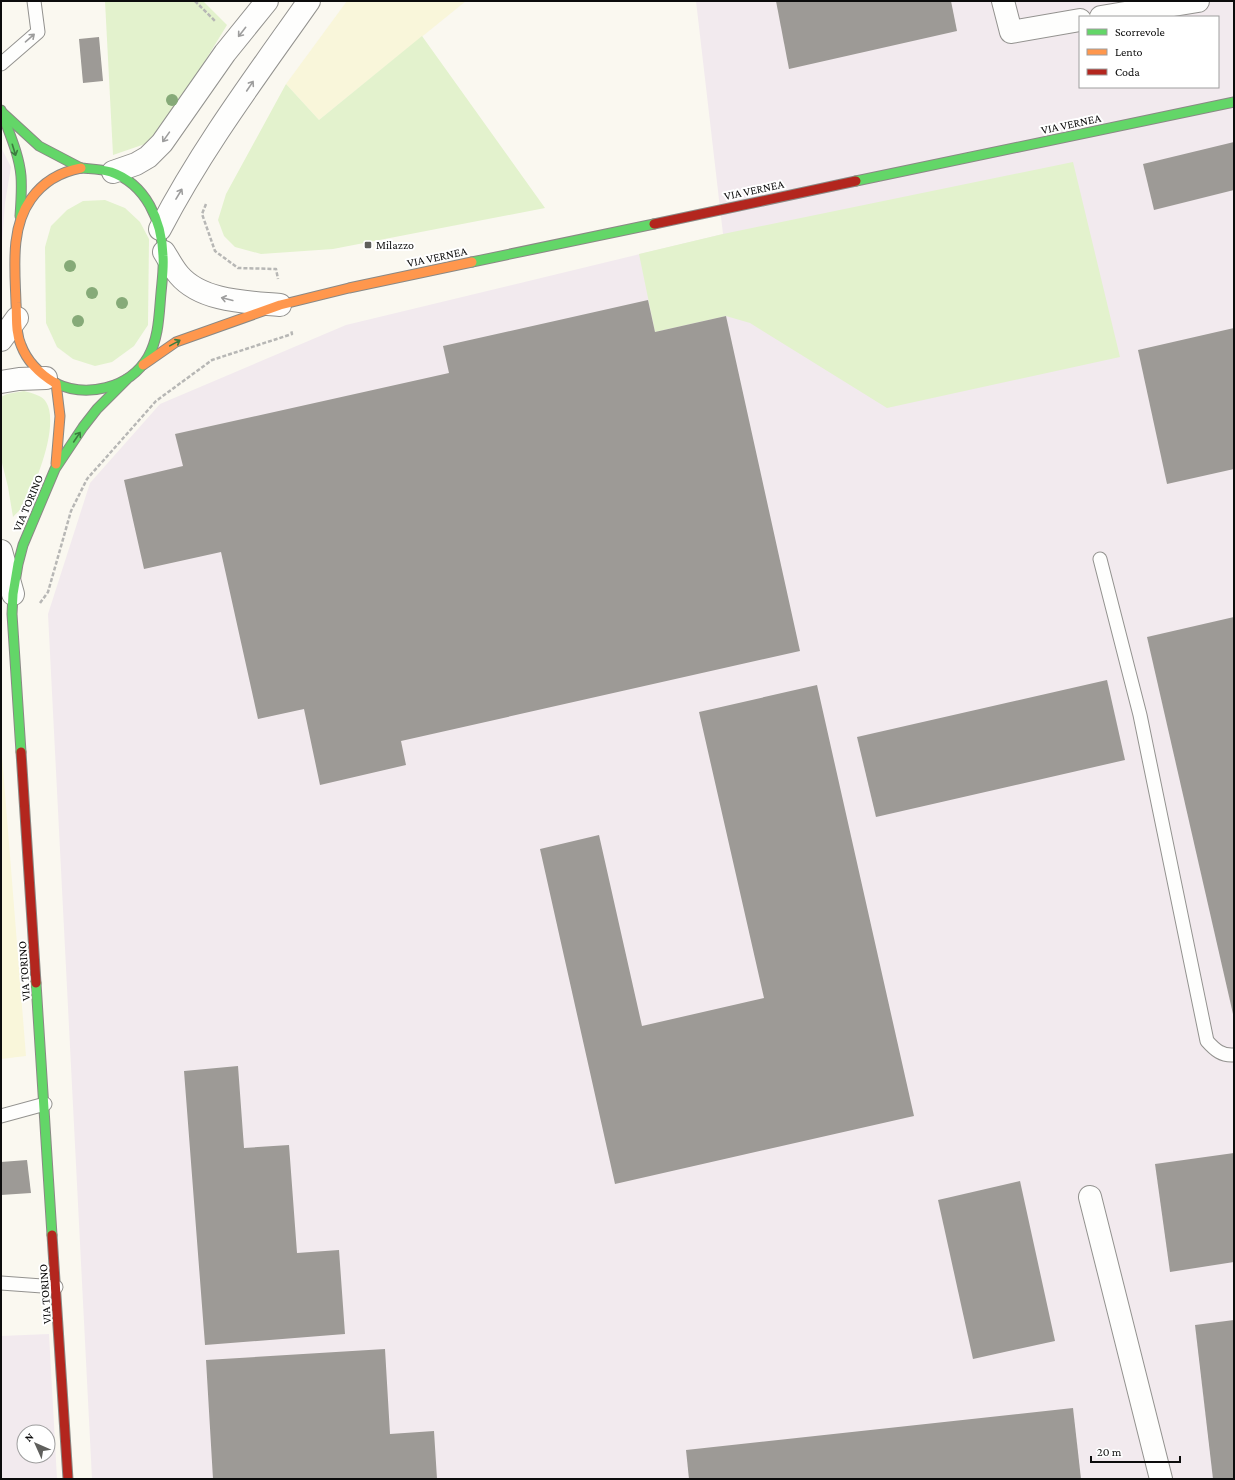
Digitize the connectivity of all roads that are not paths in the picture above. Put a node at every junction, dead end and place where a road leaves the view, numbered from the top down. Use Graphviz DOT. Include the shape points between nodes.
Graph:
graph roads {
  1 [pos="34,1"];
  2 [pos="266,1"];
  3 [pos="309,1"];
  4 [pos="1003,1"];
  5 [pos="1198,1"];
  6 [pos="1107,16"];
  7 [pos="1079,20"];
  8 [pos="1,64"];
  9 [pos="1234,102"];
  10 [pos="5,119"];
  11 [pos="81,168"];
  12 [pos="113,172"];
  13 [pos="19,227"];
  14 [pos="160,229"];
  15 [pos="164,252"];
  16 [pos="280,304"];
  17 [pos="17,318"];
  18 [pos="1,340"];
  19 [pos="143,364"];
  20 [pos="126,379"];
  21 [pos="51,380"];
  22 [pos="1,382"];
  23 [pos="55,469"];
  24 [pos="1,551"];
  25 [pos="1100,559"];
  26 [pos="13,594"];
  27 [pos="1234,1055"];
  28 [pos="45,1104"];
  29 [pos="1,1116"];
  30 [pos="1090,1197"];
  31 [pos="1,1284"];
  32 [pos="56,1287"];
  33 [pos="68,1479"];
  34 [pos="1161,1479"];
  8 -- 1 [label="lane, one-way" via="38,32"];
  2 -- 12 [label="street, one-way" via="225,53 162,143 148,157"];
  14 -- 3 [label="street, one-way" via="209,145"];
  4 -- 7 [label="street" via="1011,32"];
  5 -- 6 [label="street"];
  9 -- 16 [label="main road, VIA VERNEA"];
  10 -- 11 [label="main road" via="39,146"];
  10 -- 13 [label="main road, one-way" via="21,174"];
  11 -- 12 [label="main road"];
  11 -- 13 [label="main road" via="52,178 40,187 23,212"];
  12 -- 14 [label="main road" via="139,189"];
  13 -- 17 [label="main road" via="14,265"];
  14 -- 15 [label="main road"];
  16 -- 15 [label="street, one-way" via="231,301 200,291 180,276"];
  15 -- 19 [label="main road" via="158,328 153,347"];
  19 -- 16 [label="main road, VIA VERNEA, one-way" via="176,342"];
  17 -- 18 [label="street"];
  17 -- 21 [label="main road" via="21,344 32,364"];
  19 -- 20 [label="main road"];
  20 -- 21 [label="main road" via="97,391 65,388"];
  23 -- 20 [label="main road, one-way" via="97,409"];
  21 -- 22 [label="street" via="19,379"];
  21 -- 23 [label="main road" via="60,416"];
  23 -- 26 [label="main road, VIA TORINO" via="23,545"];
  24 -- 26 [label="street"];
  25 -- 27 [label="lane" via="1140,715 1207,1041 1215,1050 1227,1056"];
  26 -- 28 [label="main road, VIA TORINO" via="12,614"];
  28 -- 29 [label="lane"];
  28 -- 32 [label="main road, VIA TORINO"];
  30 -- 34 [label="street"];
  31 -- 32 [label="lane"];
  32 -- 33 [label="main road, VIA TORINO"];
}
